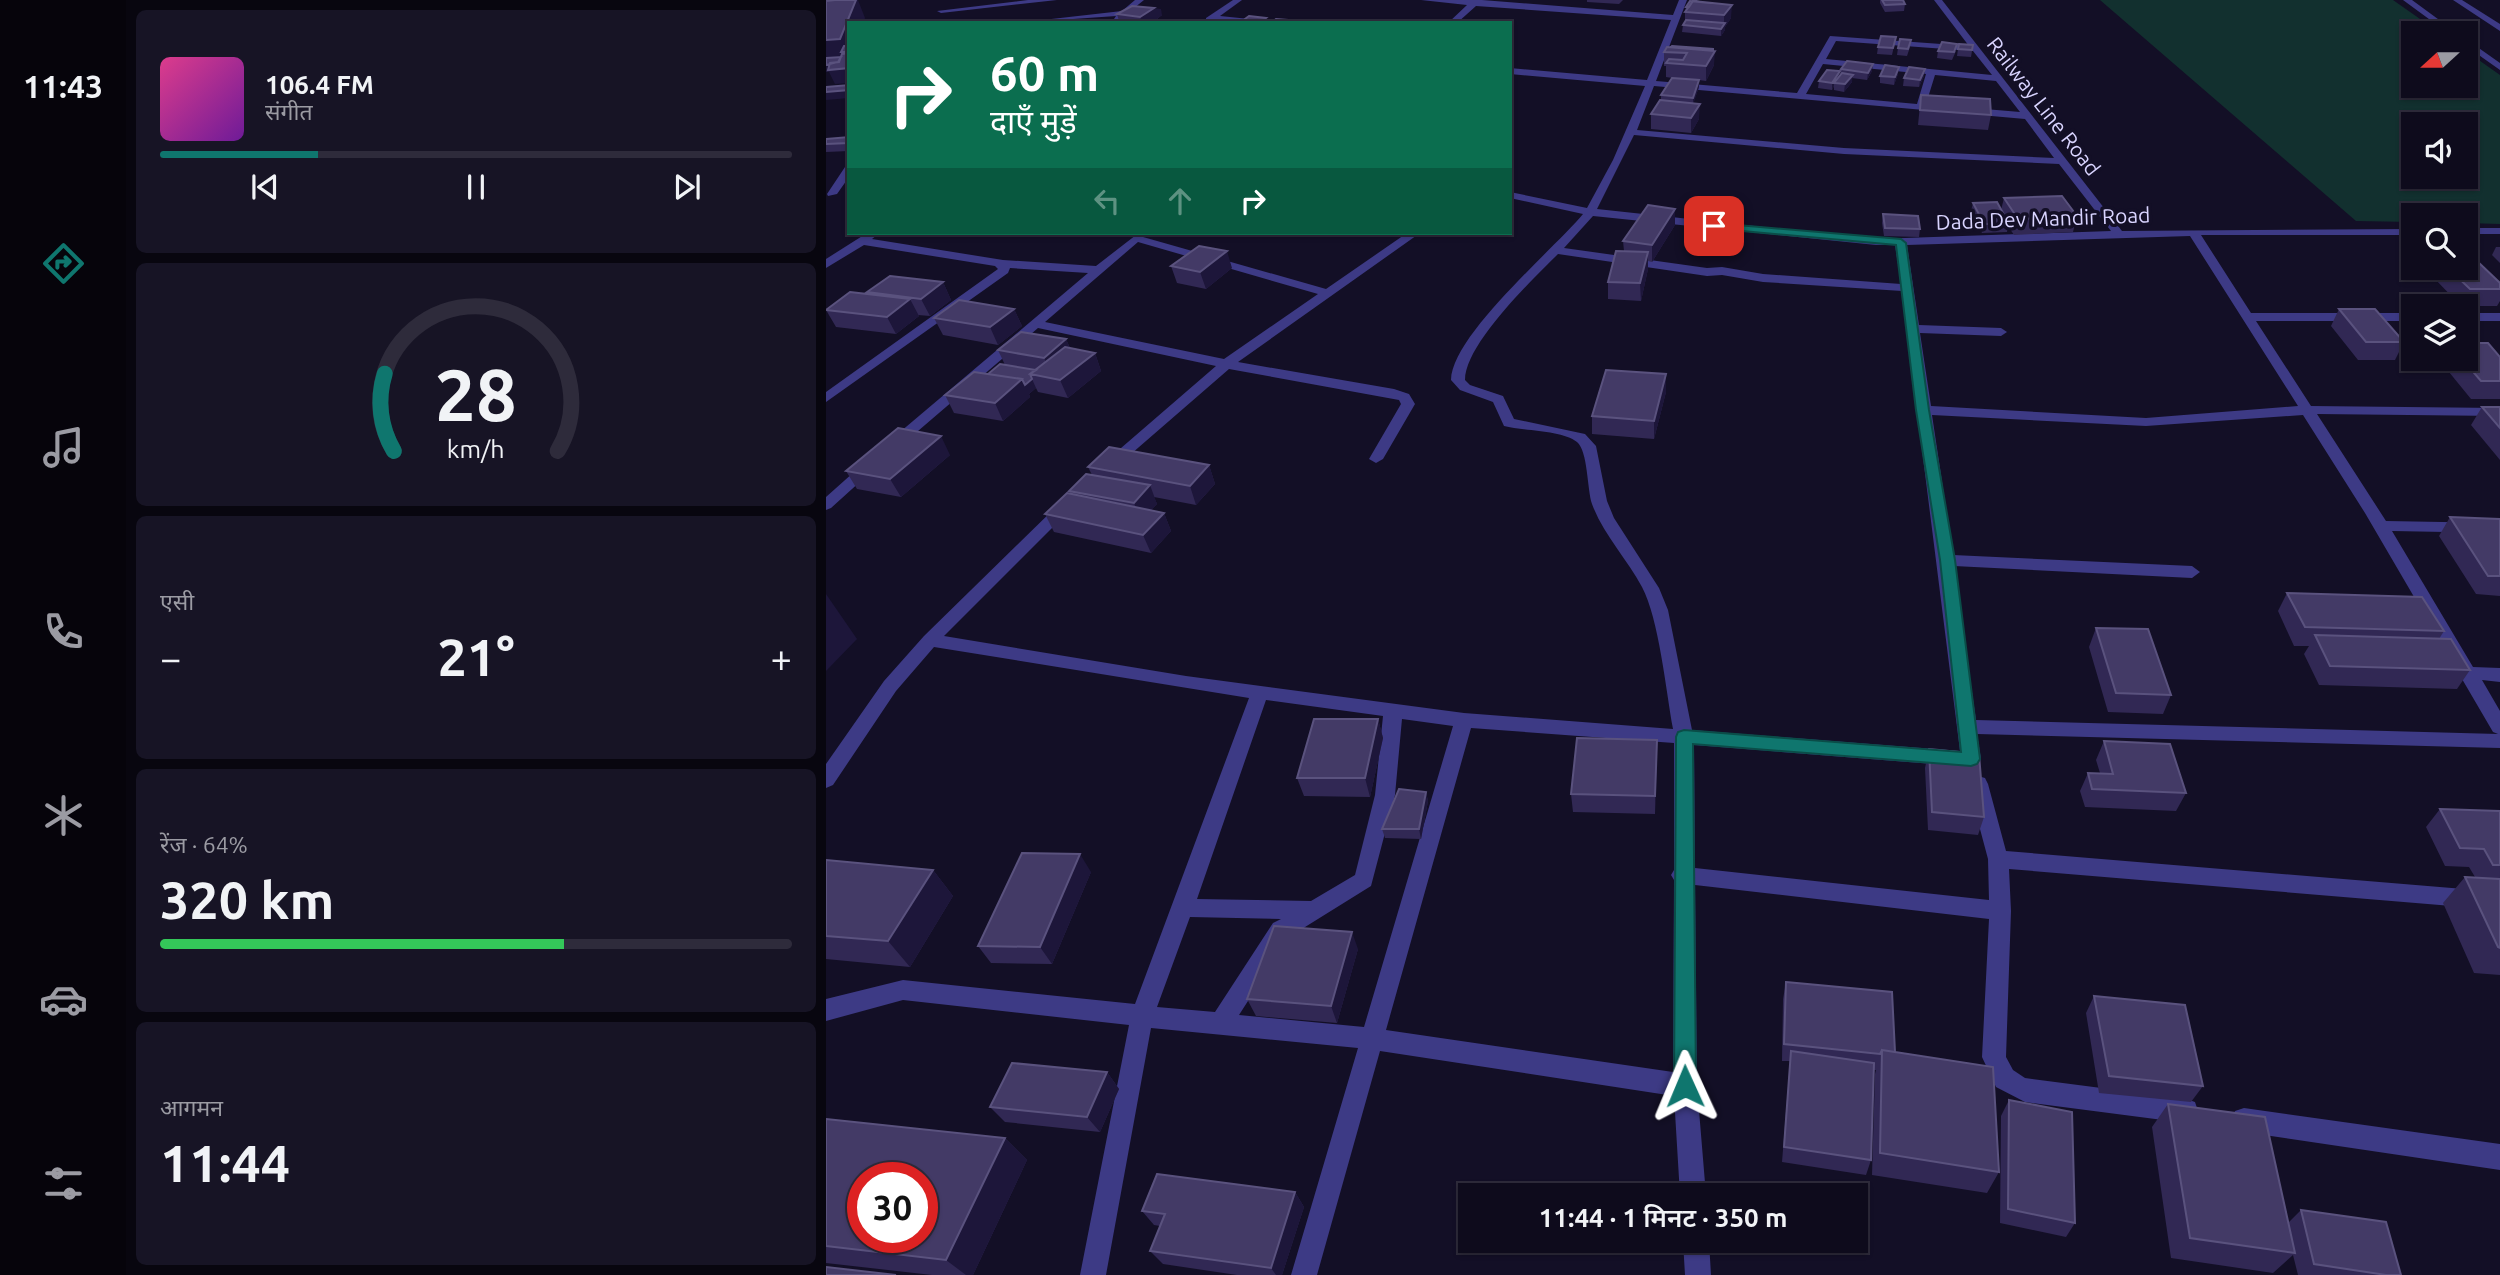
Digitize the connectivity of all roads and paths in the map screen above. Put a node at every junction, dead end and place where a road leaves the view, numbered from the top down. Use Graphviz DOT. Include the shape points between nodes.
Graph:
graph roads {
  1 [pos="944,0"];
  2 [pos="1053,0"];
  3 [pos="1140,0"];
  4 [pos="1238,0"];
  5 [pos="1425,0"];
  6 [pos="1574,0"];
  7 [pos="1683,0"];
  8 [pos="1938,0"];
  9 [pos="2407,0"];
  10 [pos="2457,0"];
  11 [pos="1477,2"];
  12 [pos="1566,10"];
  13 [pos="941,11"];
  14 [pos="1126,13"];
  15 [pos="1676,18"];
  16 [pos="1208,20"];
  17 [pos="935,21"];
  18 [pos="1040,21"];
  19 [pos="1116,21"];
  20 [pos="1233,21"];
  21 [pos="1454,21"];
  22 [pos="2436,21"];
  23 [pos="2500,28"];
  24 [pos="1976,49"];
  25 [pos="2478,51"];
  26 [pos="1821,61"];
  27 [pos="2500,67"];
  28 [pos="1512,71"];
  29 [pos="1931,72"];
  30 [pos="1999,79"];
  31 [pos="1651,81"];
  32 [pos="1801,94"];
  33 [pos="1921,105"];
  34 [pos="2027,116"];
  35 [pos="1630,132"];
  36 [pos="2062,161"];
  37 [pos="847,172"];
  38 [pos="847,193"];
  39 [pos="829,195"];
  40 [pos="1512,195"];
  41 [pos="1590,212"];
  42 [pos="2500,231"];
  43 [pos="2401,232"];
  44 [pos="2478,232"];
  45 [pos="2193,233"];
  46 [pos="2119,234"];
  47 [pos="871,235"];
  48 [pos="1160,235"];
  49 [pos="1411,235"];
  50 [pos="862,240"];
  51 [pos="1153,243"];
  52 [pos="1901,243"];
  53 [pos="1555,250"];
  54 [pos="826,264"];
  55 [pos="1003,264"];
  56 [pos="1098,270"];
  57 [pos="1907,288"];
  58 [pos="1326,293"];
  59 [pos="2248,317"];
  60 [pos="2401,317"];
  61 [pos="2478,317"];
  62 [pos="2500,317"];
  63 [pos="1035,324"];
  64 [pos="1912,329"];
  65 [pos="2001,332"];
  66 [pos="1226,364"];
  67 [pos="826,398"];
  68 [pos="1923,410"];
  69 [pos="2307,410"];
  70 [pos="2500,412"];
  71 [pos="1376,458"];
  72 [pos="1094,478"];
  73 [pos="1075,497"];
  74 [pos="826,505"];
  75 [pos="2380,526"];
  76 [pos="2500,528"];
  77 [pos="1947,560"];
  78 [pos="2192,572"];
  79 [pos="929,640"];
  80 [pos="2467,673"];
  81 [pos="2500,675"];
  82 [pos="1260,692"];
  83 [pos="1393,710"];
  84 [pos="1464,720"];
  85 [pos="1967,727"];
  86 [pos="2500,727"];
  87 [pos="1684,737"];
  88 [pos="2500,741"];
  89 [pos="1971,759"];
  90 [pos="826,780"];
  91 [pos="1998,859"];
  92 [pos="1682,875"];
  93 [pos="2500,901"];
  94 [pos="1183,908"];
  95 [pos="1313,910"];
  96 [pos="2000,911"];
  97 [pos="826,1010"];
  98 [pos="1142,1016"];
  99 [pos="1221,1024"];
  100 [pos="1374,1039"];
  101 [pos="1685,1086"];
  102 [pos="2500,1157"];
  103 [pos="1692,1183"];
  104 [pos="1697,1253"];
  105 [pos="1093,1275"];
  106 [pos="1304,1275"];
  107 [pos="1698,1275"];
  1 -- 13 [label="street"];
  2 -- 13 [label="street"];
  3 -- 14 [label="street"];
  4 -- 16 [label="street"];
  5 -- 11 [label="street"];
  6 -- 12 [label="street"];
  7 -- 15 [label="street"];
  8 -- 24 [label="street, Railway Line Road"];
  9 -- 22 [label="street"];
  10 -- 23 [label="street"];
  11 -- 12 [label="street"];
  11 -- 21 [label="street"];
  12 -- 15 [label="street"];
  13 -- 17 [label="street"];
  14 -- 18 [label="street"];
  14 -- 19 [label="street"];
  15 -- 31 [label="street"];
  16 -- 20 [label="street"];
  24 -- 26 [label="street" via="1838,37 1830,40"];
  24 -- 30 [label="street, Railway Line Road"];
  25 -- 27 [label="street"];
  26 -- 29 [label="street"];
  26 -- 32 [label="street"];
  28 -- 31 [label="street"];
  29 -- 30 [label="street"];
  29 -- 33 [label="street"];
  30 -- 34 [label="street, Railway Line Road"];
  31 -- 32 [label="street"];
  31 -- 35 [label="street"];
  32 -- 33 [label="street"];
  33 -- 34 [label="street"];
  34 -- 36 [label="street, Railway Line Road"];
  35 -- 36 [label="street" via="1830,150"];
  35 -- 41 [label="street"];
  36 -- 46 [label="street, Railway Line Road"];
  37 -- 39 [label="street"];
  38 -- 39 [label="street"];
  40 -- 41 [label="street, Dada Dev Mandir Road"];
  41 -- 52 [label="street, Dada Dev Mandir Road"];
  41 -- 53 [label="street"];
  42 -- 44 [label="street"];
  43 -- 45 [label="street, Dada Dev Mandir Road"];
  45 -- 46 [label="street, Dada Dev Mandir Road"];
  45 -- 59 [label="street"];
  46 -- 52 [label="street, Dada Dev Mandir Road"];
  47 -- 50 [label="street"];
  48 -- 51 [label="street"];
  49 -- 58 [label="street"];
  50 -- 54 [label="street"];
  50 -- 55 [label="street"];
  51 -- 56 [label="street" via="1136,238"];
  51 -- 58 [label="street"];
  52 -- 57 [label="street"];
  53 -- 57 [label="street" via="1707,272"];
  53 -- 87 [label="street" via="1504,301 1472,346 1457,378 1467,388 1502,402 1509,423 1564,432 1589,446 1602,510 1651,588 1659,610"];
  55 -- 56 [label="street"];
  55 -- 67 [label="street" via="1004,270 993,279"];
  56 -- 63 [label="street"];
  57 -- 64 [label="street"];
  58 -- 66 [label="street"];
  59 -- 60 [label="street"];
  59 -- 69 [label="street"];
  61 -- 62 [label="street"];
  63 -- 66 [label="street"];
  63 -- 74 [label="street"];
  64 -- 65 [label="street"];
  64 -- 68 [label="street"];
  66 -- 71 [label="street" via="1404,397 1406,410"];
  66 -- 72 [label="street"];
  68 -- 69 [label="street" via="2146,422"];
  68 -- 77 [label="street"];
  69 -- 70 [label="street"];
  69 -- 75 [label="street"];
  73 -- 79 [label="street"];
  75 -- 76 [label="street"];
  75 -- 80 [label="street"];
  77 -- 78 [label="street"];
  77 -- 85 [label="street"];
  79 -- 82 [label="street"];
  79 -- 90 [label="street" via="890,687"];
  80 -- 81 [label="street"];
  80 -- 86 [label="street"];
  82 -- 83 [label="street"];
  82 -- 94 [label="street"];
  83 -- 84 [label="street"];
  83 -- 95 [label="street" via="1385,795 1364,880"];
  84 -- 87 [label="street"];
  84 -- 100 [label="street"];
  85 -- 88 [label="street"];
  85 -- 89 [label="street"];
  87 -- 89 [label="street"];
  87 -- 92 [label="street"];
  89 -- 91 [label="street"];
  91 -- 93 [label="street"];
  91 -- 96 [label="street"];
  92 -- 96 [label="street"];
  92 -- 101 [label="street"];
  94 -- 95 [label="street"];
  94 -- 98 [label="street"];
  95 -- 99 [label="street" via="1281,930"];
  96 -- 102 [label="street" via="1994,1057 2008,1085"];
  97 -- 98 [label="street" via="903,990"];
  98 -- 99 [label="street"];
  98 -- 105 [label="street"];
  99 -- 100 [label="street"];
  100 -- 101 [label="street"];
  100 -- 106 [label="street"];
  101 -- 103 [label="street"];
  104 -- 107 [label="street"];
}
